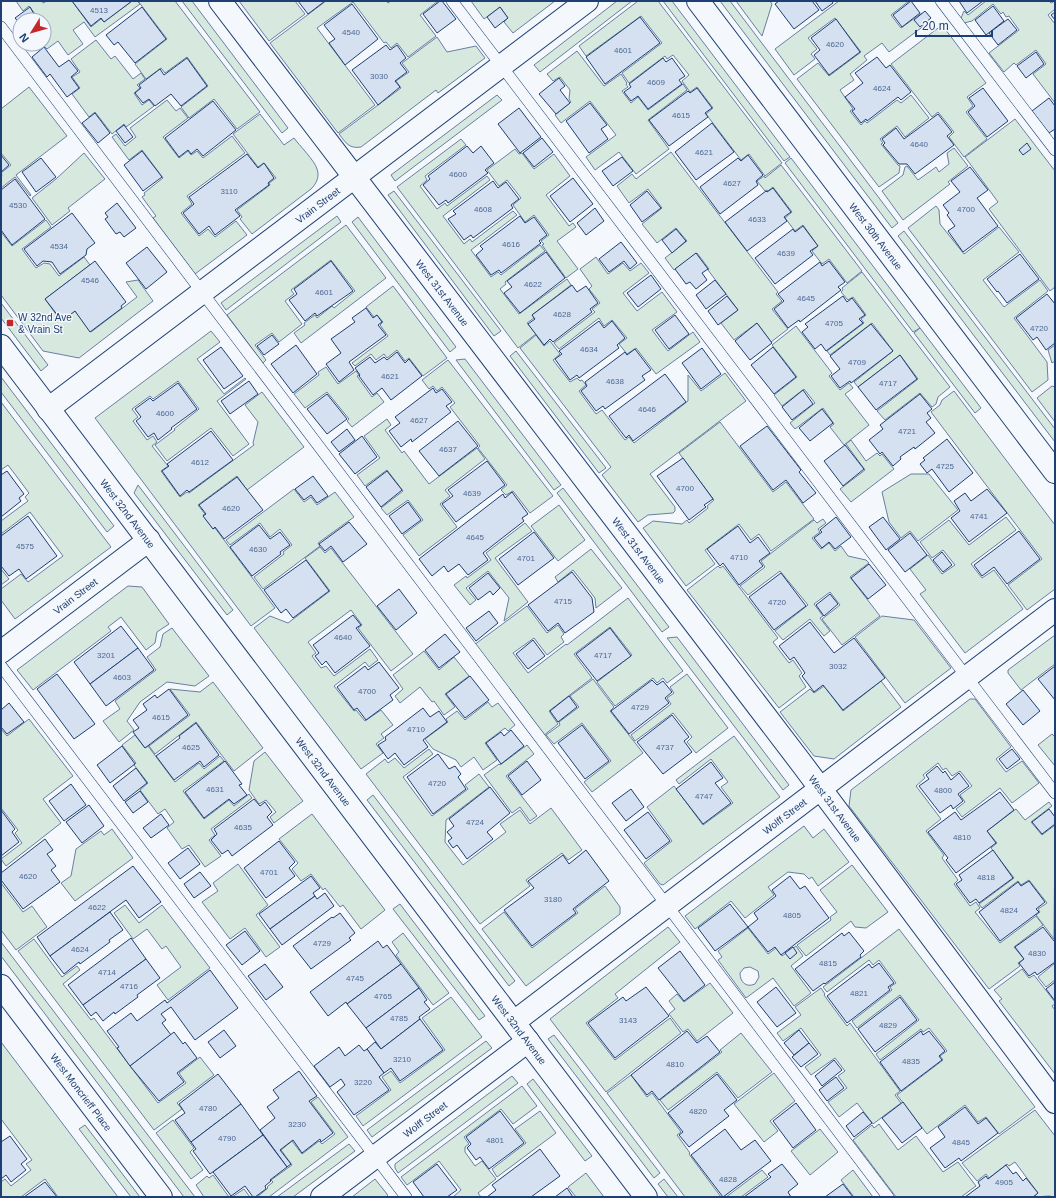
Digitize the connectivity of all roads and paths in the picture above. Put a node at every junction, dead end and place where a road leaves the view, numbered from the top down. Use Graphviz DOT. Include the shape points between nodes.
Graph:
graph roads {
  1 [pos="220,1"];
  2 [pos="452,1"];
  3 [pos="587,1"];
  4 [pos="698,1"];
  5 [pos="941,1"];
  6 [pos="1,27"];
  7 [pos="501,66"];
  8 [pos="1055,150"];
  9 [pos="354,177"];
  10 [pos="202,292"];
  11 [pos="1,346"];
  12 [pos="48,408"];
  13 [pos="1055,472"];
  14 [pos="149,540"];
  15 [pos="1055,610"];
  16 [pos="1,652"];
  17 [pos="1,666"];
  18 [pos="967,677"];
  19 [pos="820,789"];
  20 [pos="1055,793"];
  21 [pos="667,905"];
  22 [pos="1,986"];
  23 [pos="514,1022"];
  24 [pos="528,1041"];
  25 [pos="1055,1102"];
  26 [pos="375,1157"];
  27 [pos="161,1197"];
  28 [pos="322,1197"];
  29 [pos="406,1197"];
  30 [pos="646,1197"];
  31 [pos="888,1197"];
  1 -- 9 [label="street, West 31st Avenue"];
  2 -- 7 [label="lane"];
  3 -- 7 [label="street, Vrain Street"];
  4 -- 13 [label="street, West 30th Avenue"];
  5 -- 8 [label="lane"];
  6 -- 10 [label="lane"];
  7 -- 9 [label="street, Vrain Street"];
  7 -- 18 [label="lane"];
  9 -- 10 [label="street, Vrain Street"];
  9 -- 19 [label="street, West 31st Avenue"];
  10 -- 12 [label="street, Vrain Street"];
  10 -- 21 [label="lane"];
  11 -- 12 [label="street, West 32nd Avenue"];
  12 -- 14 [label="street, West 32nd Avenue"];
  14 -- 16 [label="street, Vrain Street"];
  14 -- 23 [label="street, West 32nd Avenue"];
  15 -- 18 [label="street, Wolff Street"];
  17 -- 26 [label="lane"];
  18 -- 19 [label="street, Wolff Street"];
  18 -- 20 [label="lane"];
  19 -- 21 [label="street, Wolff Street"];
  19 -- 25 [label="street, West 31st Avenue"];
  21 -- 23 [label="street, Wolff Street"];
  21 -- 31 [label="lane"];
  22 -- 27 [label="street, West Moncrieff Place"];
  23 -- 24 [label="street, West 32nd Avenue"];
  24 -- 26 [label="street, Wolff Street"];
  24 -- 30 [label="street, West 32nd Avenue"];
  26 -- 28 [label="street, Wolff Street"];
  26 -- 29 [label="lane"];
}
